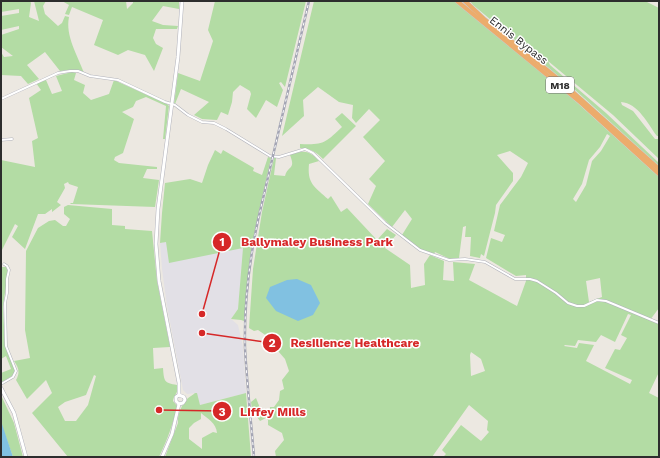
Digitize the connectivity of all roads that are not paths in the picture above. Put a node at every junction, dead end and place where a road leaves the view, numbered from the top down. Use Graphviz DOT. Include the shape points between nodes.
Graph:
graph roads {
  1 [pos="182,1"];
  2 [pos="457,1"];
  3 [pos="464,1"];
  4 [pos="1,99"];
  5 [pos="172,104"];
  6 [pos="12,139"];
  7 [pos="1,140"];
  8 [pos="659,169"];
  9 [pos="659,174"];
  10 [pos="4,264"];
  11 [pos="659,322"];
  12 [pos="1,384"];
  13 [pos="1,388"];
  14 [pos="179,395"];
  15 [pos="180,404"];
  16 [pos="26,457"];
  17 [pos="162,457"];
  1 -- 5 [label="main road"];
  2 -- 9 [label="highway, Ennis Bypass / M18" via="580,102"];
  3 -- 8 [label="highway, Ennis Bypass / M18" via="563,83"];
  4 -- 5 [label="street" via="55,74 70,71 118,80"];
  5 -- 11 [label="street" via="202,122 214,123 226,129 270,156 279,157 305,149 313,153 385,223 420,250 448,260 485,262 515,280 537,281 568,303 577,306 584,306 597,300 606,301"];
  5 -- 14 [label="main road" via="156,244 159,281 177,369"];
  6 -- 7 [label="street"];
  10 -- 12 [label="street" via="9,270 4,304 6,346 16,371 13,377"];
  13 -- 16 [label="main road" via="14,413"];
  14 -- 15 [label="main road" via="176,403"];
  14 -- 15 [label="main road" via="185,400"];
  15 -- 17 [label="main road" via="172,434"];
}
